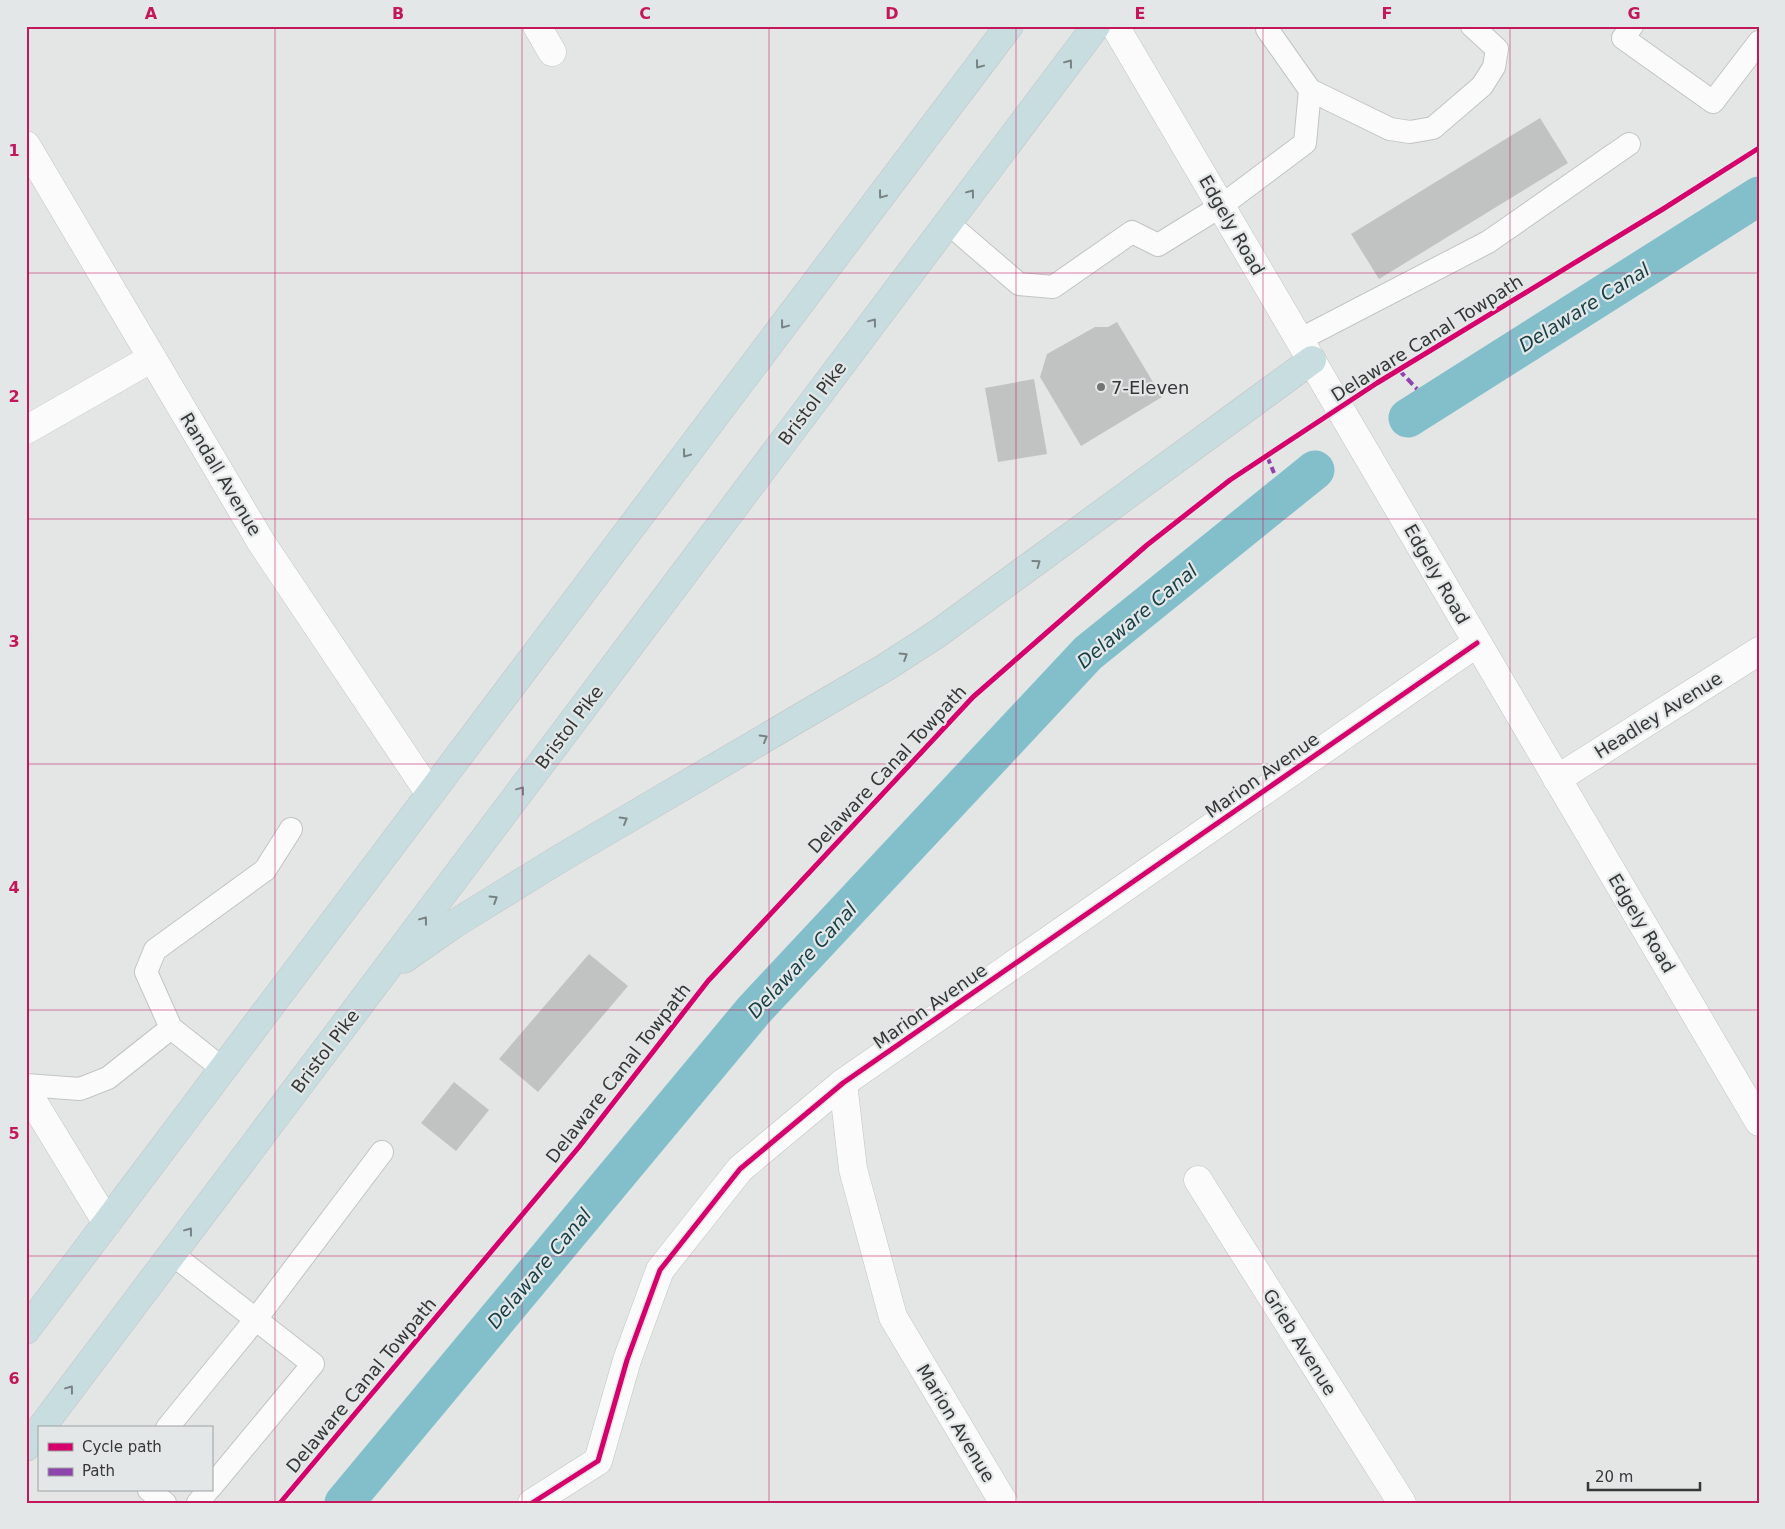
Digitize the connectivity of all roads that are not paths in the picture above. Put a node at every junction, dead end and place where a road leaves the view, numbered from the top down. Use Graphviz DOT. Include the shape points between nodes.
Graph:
graph roads {
  1 [pos="537,26"];
  2 [pos="1009,26"];
  3 [pos="1096,26"];
  4 [pos="1115,26"];
  5 [pos="1267,26"];
  6 [pos="1472,26"];
  7 [pos="1632,26"];
  8 [pos="1759,42"];
  9 [pos="552,52"];
  10 [pos="1310,90"];
  11 [pos="1629,144"];
  12 [pos="26,145"];
  13 [pos="1221,206"];
  14 [pos="948,223"];
  15 [pos="1305,350"];
  16 [pos="152,358"];
  17 [pos="26,430"];
  18 [pos="1477,642"];
  19 [pos="1759,651"];
  20 [pos="1557,779"];
  21 [pos="430,794"];
  22 [pos="291,829"];
  23 [pos="381,976"];
  24 [pos="171,1028"];
  25 [pos="223,1069"];
  26 [pos="843,1082"];
  27 [pos="26,1085"];
  28 [pos="26,1090"];
  29 [pos="1759,1122"];
  30 [pos="382,1152"];
  31 [pos="1198,1180"];
  32 [pos="107,1223"];
  33 [pos="172,1254"];
  34 [pos="256,1319"];
  35 [pos="26,1330"];
  36 [pos="42,1426"];
  37 [pos="169,1426"];
  38 [pos="38,1432"];
  39 [pos="26,1447"];
  40 [pos="212,1485"];
  41 [pos="151,1492"];
  42 [pos="206,1492"];
  43 [pos="165,1503"];
  44 [pos="198,1503"];
  45 [pos="532,1503"];
  46 [pos="1004,1503"];
  47 [pos="1402,1503"];
  1 -- 9 [label="street"];
  2 -- 21 [label="highway, one-way"];
  14 -- 3 [label="highway, Bristol Pike, one-way"];
  4 -- 13 [label="street, Edgely Road"];
  5 -- 10 [label="lane"];
  6 -- 10 [label="lane" via="1497,48 1494,67 1482,86 1433,128 1410,132 1390,129"];
  7 -- 8 [label="lane" via="1623,38 1712,102"];
  10 -- 13 [label="lane" via="1305,143"];
  11 -- 15 [label="lane" via="1488,242"];
  12 -- 16 [label="street, Randall Avenue"];
  13 -- 14 [label="lane" via="1158,246 1132,232 1053,287 1019,284"];
  13 -- 15 [label="street, Edgely Road"];
  23 -- 14 [label="highway, Bristol Pike, one-way"];
  15 -- 18 [label="street, Edgely Road"];
  23 -- 15 [label="highway, one-way" via="454,924 560,858 937,634"];
  16 -- 17 [label="street"];
  16 -- 21 [label="street, Randall Avenue" via="261,542"];
  18 -- 20 [label="street, Edgely Road"];
  18 -- 26 [label="street, Marion Avenue"];
  19 -- 20 [label="street, Headley Avenue"];
  20 -- 29 [label="street, Edgely Road"];
  21 -- 25 [label="highway"];
  22 -- 24 [label="lane" via="265,870 155,950 146,972"];
  33 -- 23 [label="highway, Bristol Pike, one-way"];
  24 -- 25 [label="lane"];
  24 -- 27 [label="lane" via="108,1078 80,1089"];
  25 -- 32 [label="highway"];
  26 -- 45 [label="street, Marion Avenue" via="740,1169 660,1270 626,1360 598,1461"];
  26 -- 46 [label="street, Marion Avenue" via="853,1169 893,1318"];
  28 -- 32 [label="street"];
  30 -- 34 [label="lane"];
  31 -- 47 [label="street, Grieb Avenue"];
  32 -- 35 [label="highway"];
  33 -- 34 [label="lane"];
  36 -- 33 [label="highway, Bristol Pike, one-way"];
  34 -- 37 [label="lane"];
  34 -- 40 [label="lane" via="313,1364"];
  38 -- 39 [label="highway, Bristol Pike"];
  41 -- 43 [label="lane"];
  42 -- 44 [label="lane"];
}
